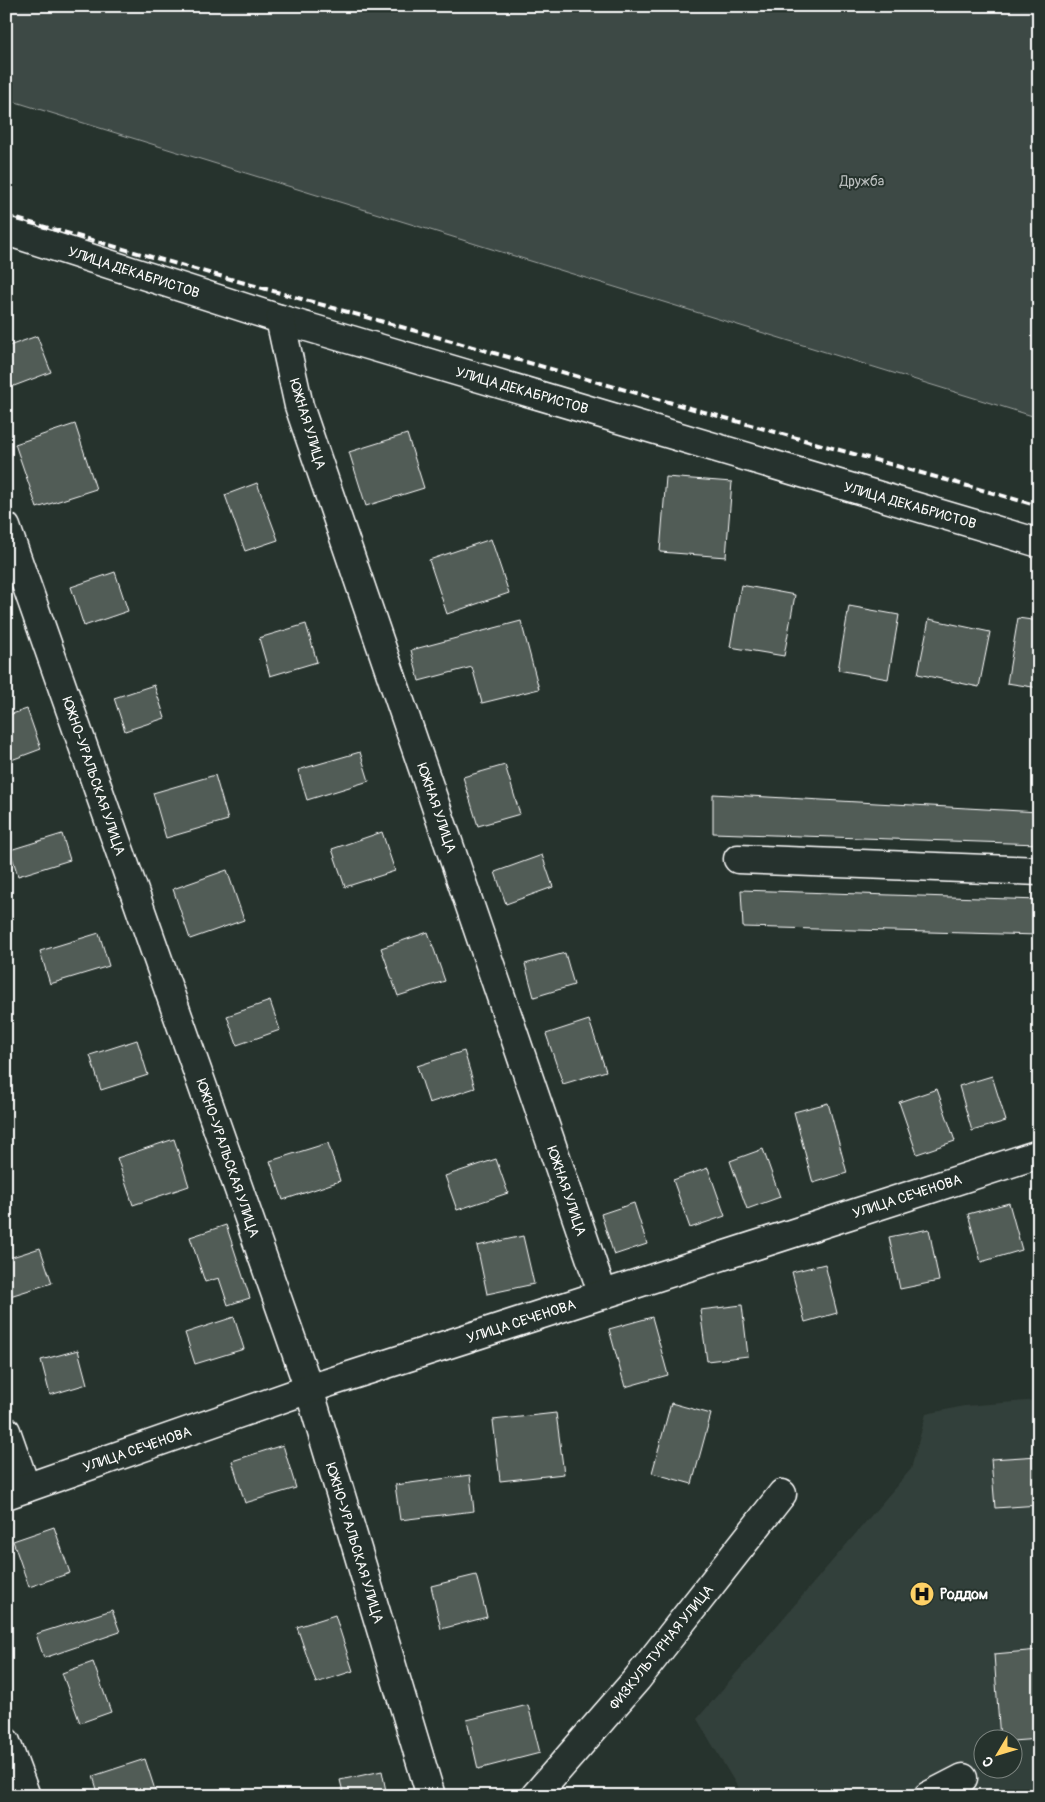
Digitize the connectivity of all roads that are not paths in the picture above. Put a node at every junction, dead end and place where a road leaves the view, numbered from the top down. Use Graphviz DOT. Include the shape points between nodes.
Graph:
graph roads {
  1 [pos="6,231"];
  2 [pos="280,319"];
  3 [pos="6,527"];
  4 [pos="1039,543"];
  5 [pos="738,859"];
  6 [pos="1039,871"];
  7 [pos="1039,1154"];
  8 [pos="603,1295"];
  9 [pos="309,1389"];
  10 [pos="6,1431"];
  11 [pos="16,1491"];
  12 [pos="782,1494"];
  13 [pos="6,1742"];
  14 [pos="963,1778"];
  15 [pos="26,1796"];
  16 [pos="431,1796"];
  17 [pos="535,1796"];
  18 [pos="928,1796"];
  1 -- 2 [label="street, УЛИЦА ДЕКАБРИСТОВ"];
  2 -- 4 [label="street, УЛИЦА ДЕКАБРИСТОВ"];
  2 -- 8 [label="street, ЮЖНАЯ УЛИЦА" via="299,406"];
  3 -- 9 [label="street, ЮЖНО-УРАЛЬСКАЯ УЛИЦА"];
  5 -- 6 [label="street"];
  7 -- 8 [label="street, УЛИЦА СЕЧЕНОВА"];
  8 -- 9 [label="street, УЛИЦА СЕЧЕНОВА"];
  9 -- 11 [label="street, УЛИЦА СЕЧЕНОВА"];
  9 -- 16 [label="street, ЮЖНО-УРАЛЬСКАЯ УЛИЦА"];
  10 -- 11 [label="street"];
  12 -- 17 [label="street, ФИЗКУЛЬТУРНАЯ УЛИЦА" via="637,1679"];
  13 -- 15 [label="street"];
  14 -- 18 [label="street"];
}
